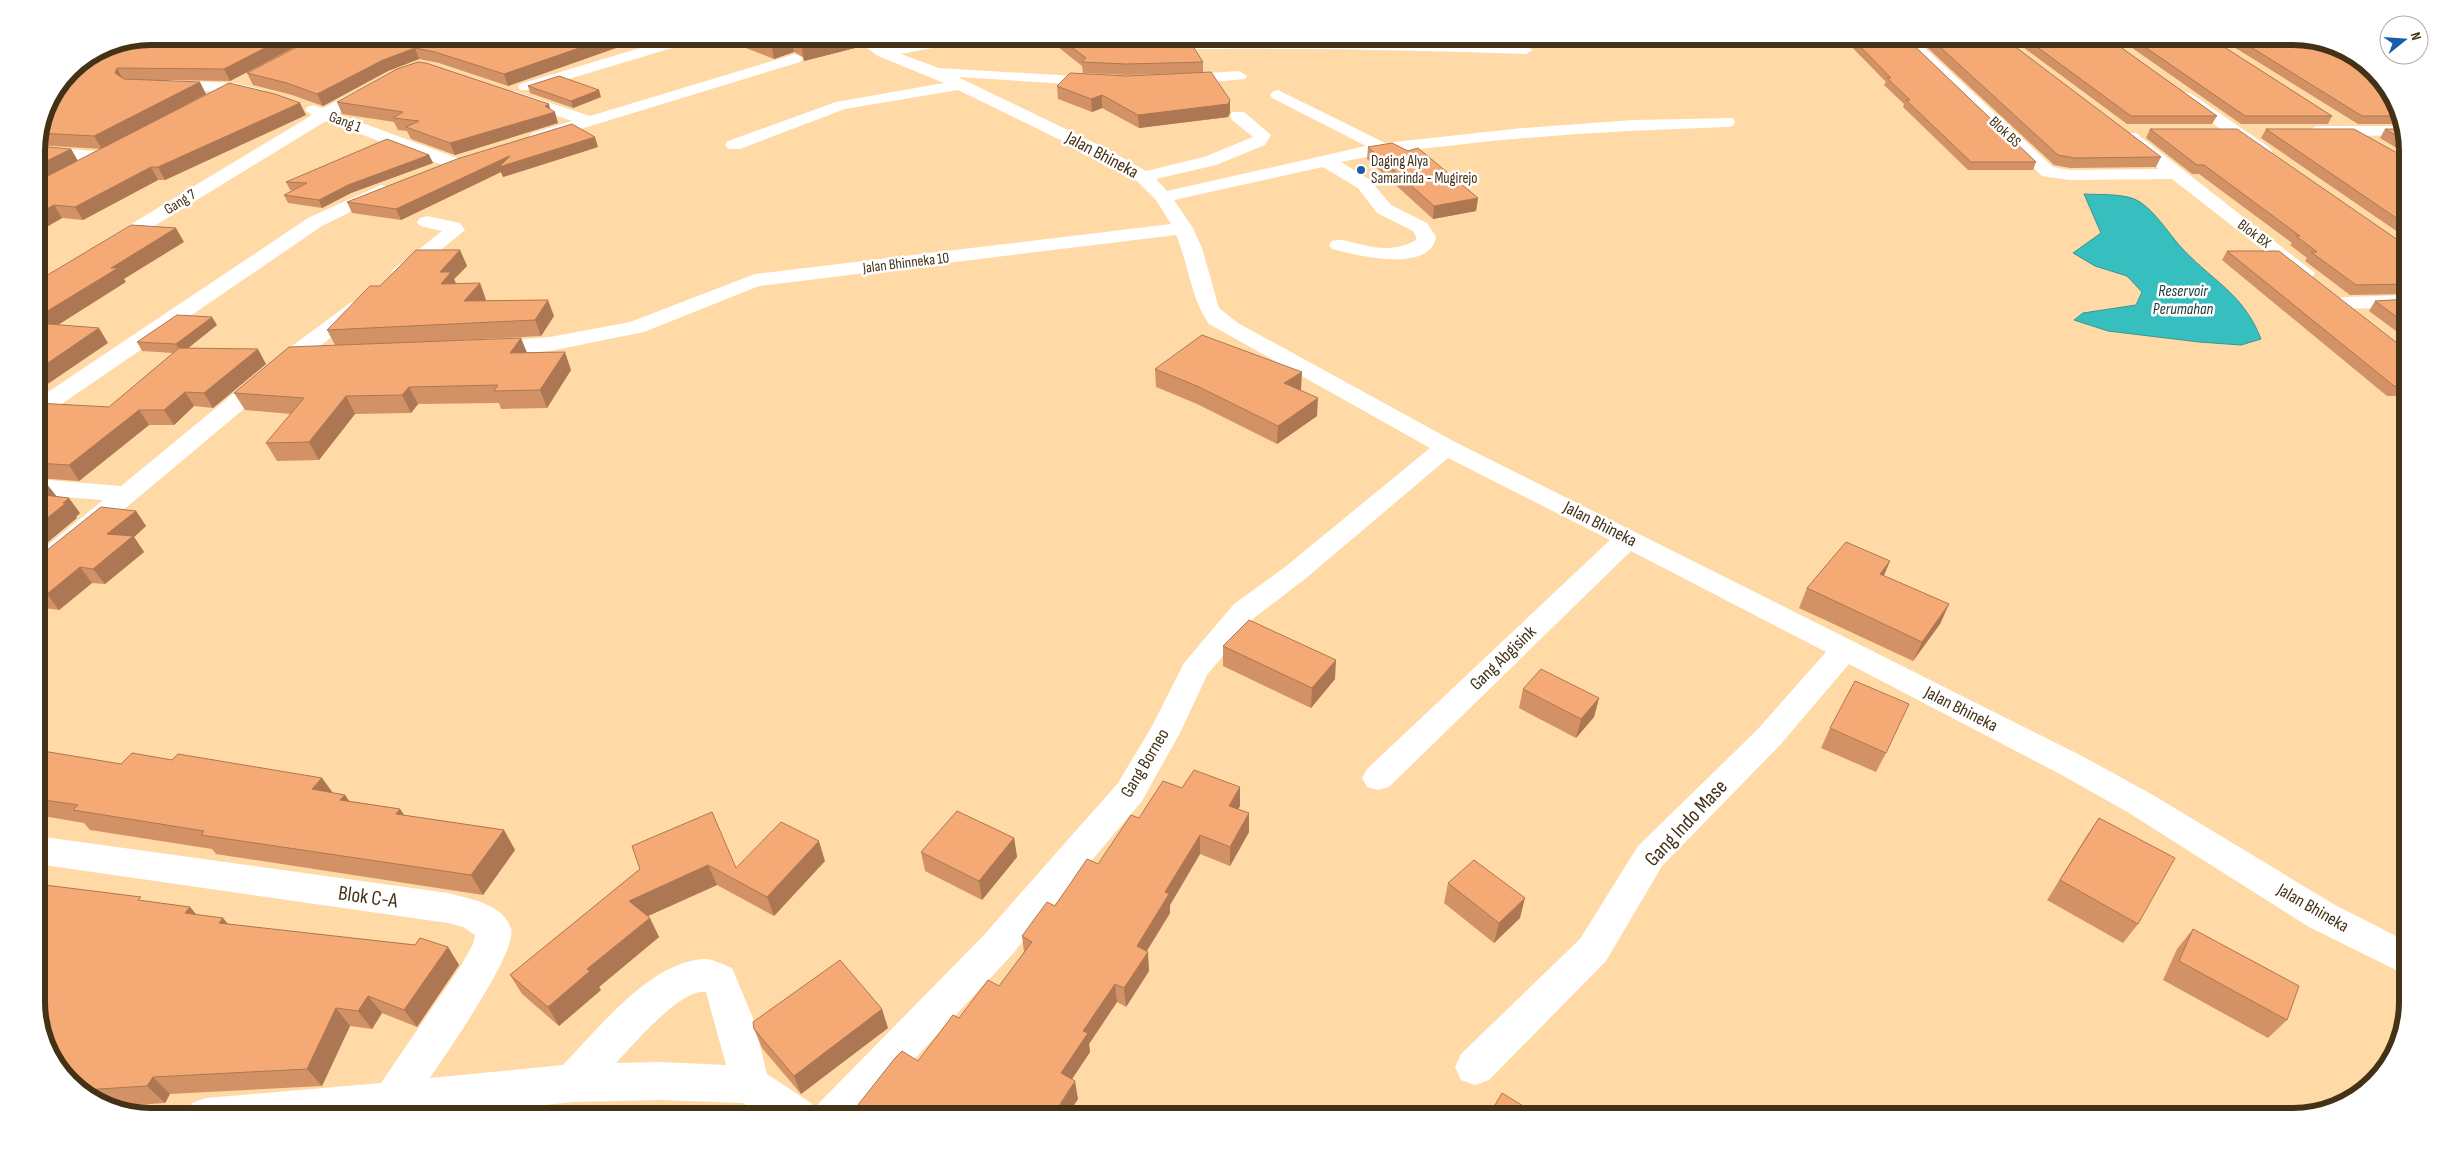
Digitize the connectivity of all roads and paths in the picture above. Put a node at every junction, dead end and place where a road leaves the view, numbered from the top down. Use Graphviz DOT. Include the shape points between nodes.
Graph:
graph roads {
  1 [pos="313,45"];
  2 [pos="639,45"];
  3 [pos="668,45"];
  4 [pos="871,45"];
  5 [pos="926,45"];
  6 [pos="1201,45"];
  7 [pos="1393,45"];
  8 [pos="1393,45"];
  9 [pos="1913,45"];
  10 [pos="1526,50"];
  11 [pos="648,51"];
  12 [pos="2329,52"];
  13 [pos="883,53"];
  14 [pos="294,55"];
  15 [pos="795,59"];
  16 [pos="2345,59"];
  17 [pos="934,72"];
  18 [pos="260,74"];
  19 [pos="1239,76"];
  20 [pos="386,80"];
  21 [pos="1166,81"];
  22 [pos="1117,82"];
  23 [pos="150,84"];
  24 [pos="959,85"];
  25 [pos="235,88"];
  26 [pos="2175,89"];
  27 [pos="1278,95"];
  28 [pos="269,96"];
  29 [pos="209,102"];
  30 [pos="302,106"];
  31 [pos="325,114"];
  32 [pos="2326,115"];
  33 [pos="1238,116"];
  34 [pos="588,121"];
  35 [pos="1728,122"];
  36 [pos="2351,130"];
  37 [pos="2152,131"];
  38 [pos="2207,131"];
  39 [pos="2235,131"];
  40 [pos="2264,131"];
  41 [pos="2303,131"];
  42 [pos="2397,131"];
  43 [pos="525,141"];
  44 [pos="734,145"];
  45 [pos="122,148"];
  46 [pos="1382,148"];
  47 [pos="2383,150"];
  48 [pos="45,152"];
  49 [pos="105,157"];
  50 [pos="1326,160"];
  51 [pos="2276,160"];
  52 [pos="79,171"];
  53 [pos="428,172"];
  54 [pos="2176,174"];
  55 [pos="1143,177"];
  56 [pos="402,182"];
  57 [pos="1163,197"];
  58 [pos="426,222"];
  59 [pos="1183,228"];
  60 [pos="1340,245"];
  61 [pos="98,253"];
  62 [pos="2331,293"];
  63 [pos="2399,300"];
  64 [pos="2367,321"];
  65 [pos="468,350"];
  66 [pos="329,355"];
  67 [pos="292,357"];
  68 [pos="45,405"];
  69 [pos="1446,447"];
  70 [pos="45,488"];
  71 [pos="128,494"];
  72 [pos="1628,538"];
  73 [pos="45,561"];
  74 [pos="1845,650"];
  75 [pos="1378,778"];
  76 [pos="45,851"];
  77 [pos="2399,955"];
  78 [pos="1474,1067"];
  79 [pos="573,1083"];
  80 [pos="750,1085"];
  81 [pos="372,1108"];
  82 [pos="784,1108"];
  83 [pos="842,1108"];
  1 -- 14 [label="street"];
  2 -- 11 [label="street"];
  3 -- 11 [label="street"];
  4 -- 13 [label="street, Jalan Bhineka"];
  5 -- 13 [label="street"];
  6 -- 7 [label="street"];
  8 -- 10 [label="street"];
  9 -- 54 [label="street, Blok BS" via="2048,172"];
  11 -- 34 [label="street" via="501,92"];
  12 -- 16 [label="street"];
  13 -- 17 [label="street, Jalan Bhineka"];
  15 -- 34 [label="street"];
  17 -- 22 [label="street"];
  17 -- 24 [label="street, Jalan Bhineka"];
  18 -- 25 [label="street"];
  19 -- 21 [label="street"];
  20 -- 31 [label="street, Gang 7"];
  23 -- 25 [label="street"];
  24 -- 44 [label="street" via="842,105"];
  24 -- 55 [label="street, Jalan Bhineka" via="1103,154"];
  25 -- 28 [label="street"];
  25 -- 29 [label="street"];
  26 -- 39 [label="street"];
  27 -- 46 [label="street"];
  30 -- 31 [label="street, Gang 1"];
  31 -- 53 [label="street, Gang 1" via="463,160"];
  31 -- 61 [label="street, Gang 7"];
  32 -- 36 [label="street"];
  33 -- 55 [label="street" via="1260,131 1263,135 1259,141 1210,161"];
  34 -- 43 [label="street"];
  35 -- 46 [label="street" via="1523,132"];
  36 -- 41 [label="street"];
  36 -- 42 [label="street"];
  36 -- 47 [label="street"];
  37 -- 54 [label="street, Blok BX" via="2120,128"];
  38 -- 39 [label="street"];
  39 -- 40 [label="street"];
  39 -- 51 [label="street"];
  45 -- 49 [label="street"];
  46 -- 50 [label="street"];
  48 -- 49 [label="street"];
  49 -- 52 [label="street"];
  50 -- 57 [label="street"];
  50 -- 60 [label="street" via="1364,184 1384,209 1420,227 1426,237 1425,243 1417,249 1393,255 1371,254"];
  54 -- 62 [label="street, Blok BX"];
  55 -- 57 [label="street, Jalan Bhineka"];
  56 -- 68 [label="street" via="359,199 315,222"];
  57 -- 59 [label="street, Jalan Bhineka"];
  58 -- 67 [label="street" via="455,230"];
  59 -- 65 [label="street, Jalan Bhinneka 10" via="755,280 636,327 550,344"];
  59 -- 69 [label="street, Jalan Bhineka" via="1209,309 1216,319"];
  62 -- 63 [label="street"];
  62 -- 64 [label="street, Blok BX"];
  66 -- 67 [label="street"];
  67 -- 71 [label="street"];
  69 -- 72 [label="street, Jalan Bhineka"];
  69 -- 83 [label="street, Gang Borneo" via="1295,573 1244,611 1195,670 1130,792 996,947"];
  70 -- 71 [label="street"];
  71 -- 73 [label="street"];
  72 -- 74 [label="street, Jalan Bhineka"];
  72 -- 75 [label="street, Gang Abgisink"];
  74 -- 77 [label="street, Jalan Bhineka" via="2071,765 2141,804 2322,916"];
  74 -- 78 [label="street, Gang Indo Mase" via="1769,737 1650,856 1593,950"];
  76 -- 81 [label="street, Blok C-A" via="448,908 488,922 494,931 491,947 475,976"];
  79 -- 80 [label="street" via="661,1081"];
  79 -- 80 [label="street" via="656,996 682,980 703,975 719,980 726,993"];
  79 -- 81 [label="street"];
  80 -- 82 [label="street"];
}
